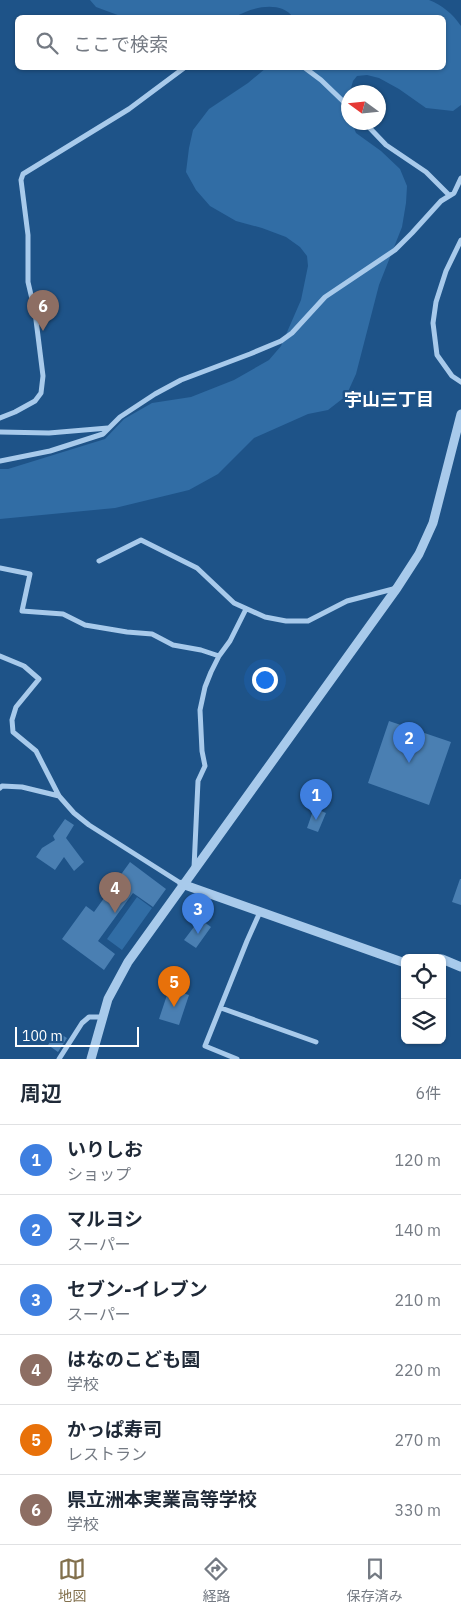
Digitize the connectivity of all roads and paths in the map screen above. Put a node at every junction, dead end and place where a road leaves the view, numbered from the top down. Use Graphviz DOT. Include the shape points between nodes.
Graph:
graph roads {
  1 [pos="181,70"];
  2 [pos="308,70"];
  3 [pos="341,99"];
  4 [pos="372,130"];
  5 [pos="461,178"];
  6 [pos="449,195"];
  7 [pos="461,240"];
  8 [pos="461,382"];
  9 [pos="461,414"];
  10 [pos="0,418"];
  11 [pos="108,428"];
  12 [pos="0,432"];
  13 [pos="458,439"];
  14 [pos="0,461"];
  15 [pos="99,561"];
  16 [pos="0,568"];
  17 [pos="397,588"];
  18 [pos="246,609"];
  19 [pos="0,656"];
  20 [pos="219,656"];
  21 [pos="0,788"];
  22 [pos="59,796"];
  23 [pos="194,868"];
  24 [pos="182,884"];
  25 [pos="260,912"];
  26 [pos="401,961"];
  27 [pos="446,961"];
  28 [pos="461,967"];
  29 [pos="221,1008"];
  30 [pos="103,1017"];
  31 [pos="316,1042"];
  32 [pos="59,1059"];
  33 [pos="91,1059"];
  34 [pos="237,1059"];
  1 -- 10 [label="street" via="129,109 23,174 28,282 43,376 41,393 35,401"];
  2 -- 3 [label="street"];
  4 -- 6 [label="street" via="400,156 426,172"];
  5 -- 6 [label="street" via="454,193"];
  6 -- 11 [label="street" via="395,250 325,297 281,341 181,380 120,417"];
  7 -- 8 [label="street" via="446,271 433,323 437,355 452,376"];
  9 -- 13 [label="street"];
  11 -- 12 [label="street" via="49,433"];
  11 -- 14 [label="street" via="103,434 50,451"];
  13 -- 17 [label="street" via="433,523 419,554"];
  15 -- 18 [label="street" via="141,540 197,568 234,603"];
  16 -- 20 [label="street" via="30,574 22,611 63,614 85,625 152,634 173,645"];
  17 -- 18 [label="street" via="347,601 308,621 265,617"];
  17 -- 23 [label="street"];
  18 -- 20 [label="street"];
  19 -- 22 [label="street" via="24,666 40,679 16,707 13,732 36,751"];
  20 -- 23 [label="street" via="205,687 200,710 205,766 198,781"];
  21 -- 22 [label="street" via="22,788"];
  22 -- 24 [label="street" via="89,826"];
  23 -- 24 [label="street"];
  24 -- 25 [label="street"];
  24 -- 30 [label="street" via="128,962 108,998"];
  25 -- 26 [label="street"];
  25 -- 29 [label="street"];
  27 -- 28 [label="street"];
  29 -- 31 [label="street"];
  29 -- 34 [label="street" via="205,1046"];
  30 -- 32 [label="street" via="89,1017 82,1023"];
  30 -- 33 [label="street"];
}
